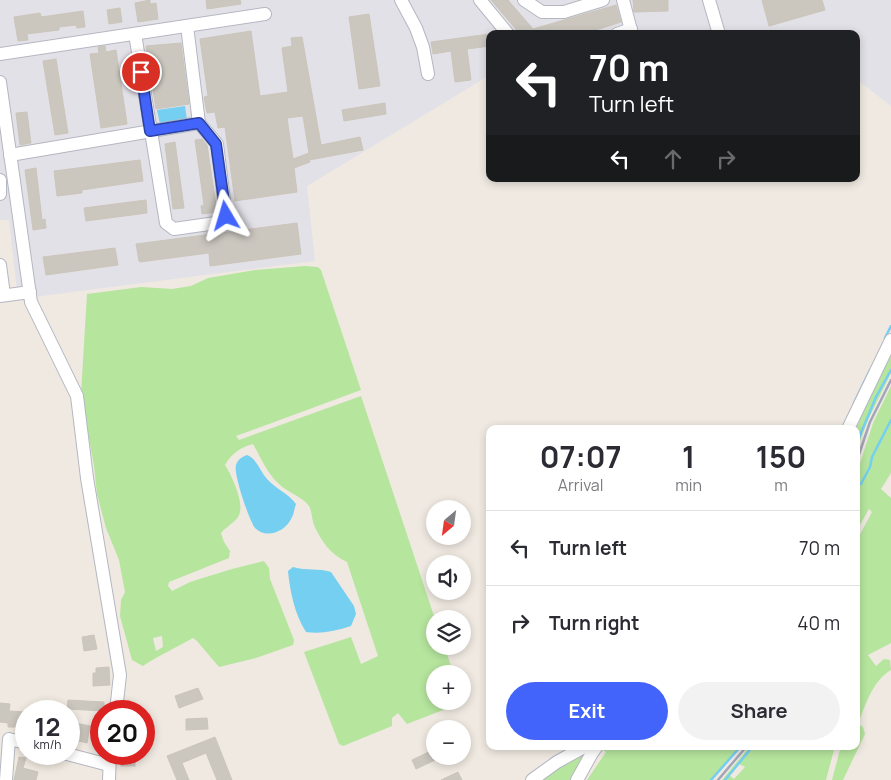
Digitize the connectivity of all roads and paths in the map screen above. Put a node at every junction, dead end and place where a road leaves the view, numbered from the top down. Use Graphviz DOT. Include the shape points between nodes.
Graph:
graph roads {
  1 [pos="401,0"];
  2 [pos="480,0"];
  3 [pos="524,0"];
  4 [pos="602,0"];
  5 [pos="623,0"];
  6 [pos="709,1"];
  7 [pos="265,14"];
  8 [pos="187,26"];
  9 [pos="505,30"];
  10 [pos="632,30"];
  11 [pos="718,30"];
  12 [pos="135,34"];
  13 [pos="0,54"];
  14 [pos="428,74"];
  15 [pos="0,82"];
  16 [pos="199,123"];
  17 [pos="150,131"];
  18 [pos="7,162"];
  19 [pos="0,180"];
  20 [pos="0,194"];
  21 [pos="0,265"];
  22 [pos="30,292"];
  23 [pos="2,295"];
  24 [pos="891,340"];
  25 [pos="850,425"];
  26 [pos="117,700"];
  27 [pos="4,738"];
  28 [pos="579,750"];
  29 [pos="594,750"];
  30 [pos="110,765"];
  31 [pos="6,780"];
  32 [pos="109,780"];
  33 [pos="532,780"];
  34 [pos="577,780"];
  1 -- 14 [label="street" via="423,47"];
  2 -- 9 [label="street"];
  3 -- 4 [label="street" via="542,12 564,12"];
  5 -- 10 [label="street"];
  6 -- 11 [label="street"];
  7 -- 8 [label="street"];
  8 -- 12 [label="street"];
  8 -- 16 [label="street"];
  12 -- 13 [label="street"];
  12 -- 17 [label="street"];
  15 -- 18 [label="street"];
  16 -- 17 [label="street"];
  16 -- 17 [label="street" via="216,144 226,216 223,222 174,229 166,223"];
  17 -- 18 [label="street"];
  18 -- 22 [label="street"];
  19 -- 20 [label="street"];
  21 -- 23 [label="street"];
  22 -- 23 [label="street"];
  22 -- 26 [label="street" via="31,302 77,396 87,478 120,675"];
  24 -- 25 [label="street"];
  27 -- 31 [label="street"];
  28 -- 33 [label="street"];
  29 -- 34 [label="street"];
  30 -- 32 [label="street"];
}
